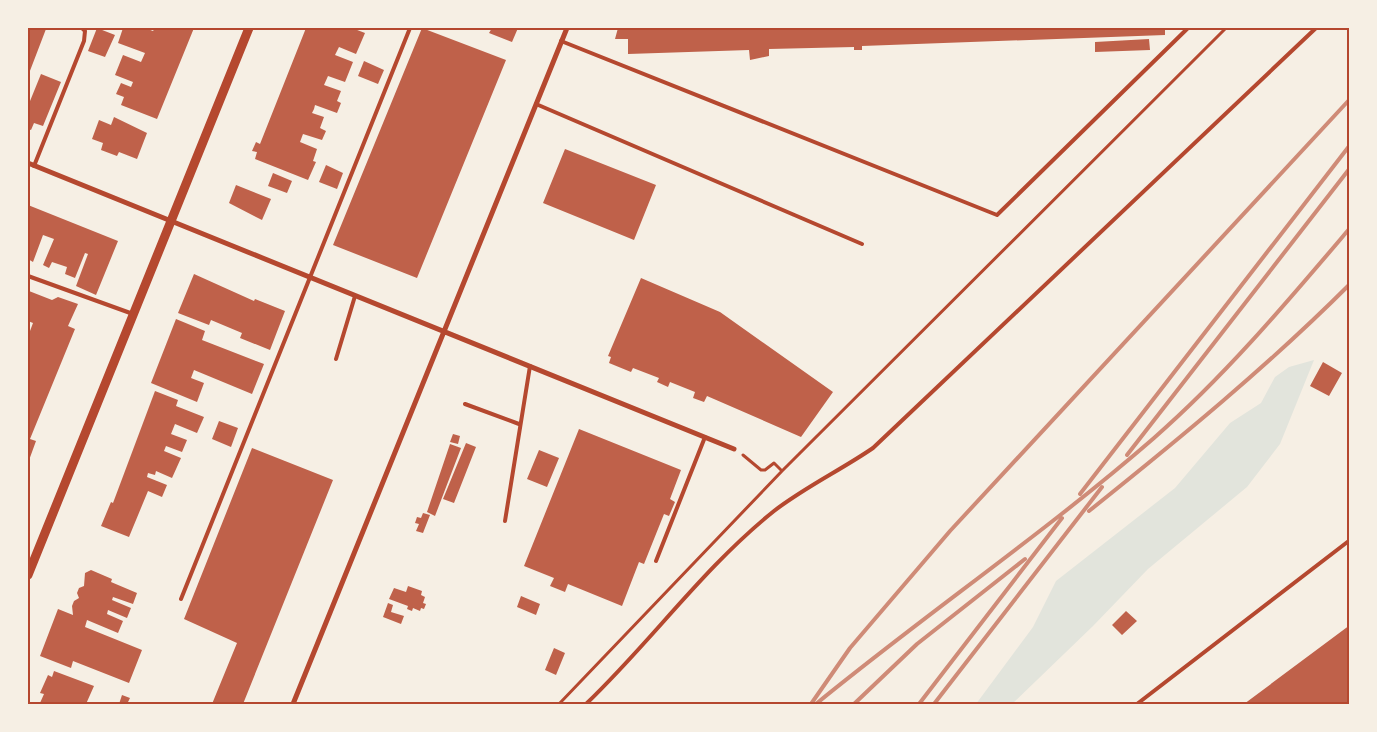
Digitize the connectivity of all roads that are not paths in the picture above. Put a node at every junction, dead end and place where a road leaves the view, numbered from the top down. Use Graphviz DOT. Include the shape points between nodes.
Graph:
graph roads {
  1 [pos="82,28"];
  2 [pos="249,28"];
  3 [pos="410,28"];
  4 [pos="567,28"];
  5 [pos="1188,28"];
  6 [pos="1316,28"];
  7 [pos="561,42"];
  8 [pos="536,104"];
  9 [pos="28,163"];
  10 [pos="34,166"];
  11 [pos="171,221"];
  12 [pos="862,244"];
  13 [pos="28,276"];
  14 [pos="310,277"];
  15 [pos="355,296"];
  16 [pos="133,314"];
  17 [pos="443,331"];
  18 [pos="336,359"];
  19 [pos="530,366"];
  20 [pos="465,404"];
  21 [pos="519,424"];
  22 [pos="705,437"];
  23 [pos="734,448"];
  24 [pos="505,521"];
  25 [pos="1350,540"];
  26 [pos="656,561"];
  27 [pos="28,575"];
  28 [pos="181,599"];
  29 [pos="292,704"];
  30 [pos="586,704"];
  31 [pos="1137,704"];
  1 -- 10 [label="lane" via="85,31 84,41"];
  2 -- 11 [label="street"];
  3 -- 14 [label="lane"];
  4 -- 7 [label="street"];
  5 -- 7 [label="lane" via="997,215"];
  6 -- 30 [label="lane" via="873,448 773,512 722,559"];
  7 -- 8 [label="street"];
  8 -- 12 [label="lane"];
  8 -- 17 [label="street"];
  9 -- 10 [label="street"];
  10 -- 11 [label="street"];
  11 -- 14 [label="street"];
  11 -- 16 [label="street"];
  13 -- 16 [label="lane"];
  14 -- 15 [label="street"];
  14 -- 28 [label="lane"];
  15 -- 17 [label="street"];
  15 -- 18 [label="lane"];
  16 -- 27 [label="street"];
  17 -- 19 [label="street"];
  17 -- 29 [label="street"];
  19 -- 21 [label="lane"];
  19 -- 22 [label="street"];
  20 -- 21 [label="lane"];
  21 -- 24 [label="lane"];
  22 -- 23 [label="street"];
  22 -- 26 [label="lane"];
  25 -- 31 [label="lane"];
}
